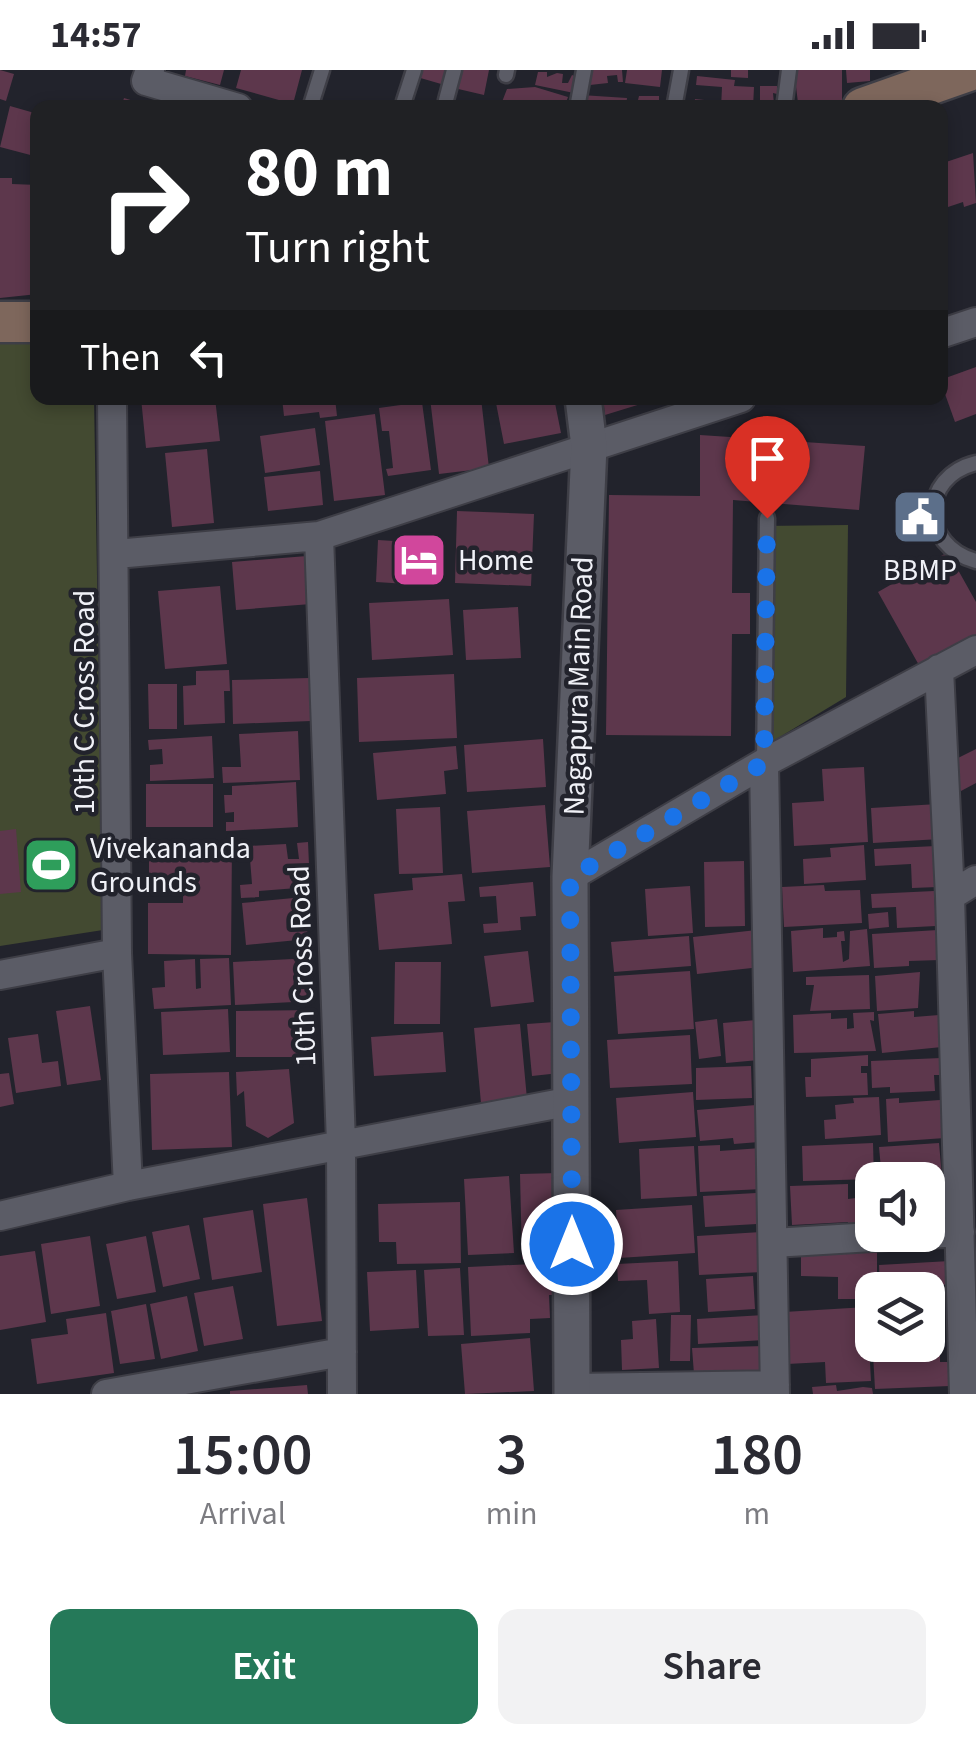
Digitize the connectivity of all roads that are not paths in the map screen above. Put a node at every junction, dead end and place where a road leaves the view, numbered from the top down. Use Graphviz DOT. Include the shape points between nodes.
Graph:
graph roads {
  1 [pos="150,70"];
  2 [pos="322,70"];
  3 [pos="414,70"];
  4 [pos="454,70"];
  5 [pos="584,70"];
  6 [pos="681,70"];
  7 [pos="789,70"];
  8 [pos="971,70"];
  9 [pos="912,79"];
  10 [pos="211,100"];
  11 [pos="313,100"];
  12 [pos="404,100"];
  13 [pos="446,100"];
  14 [pos="578,100"];
  15 [pos="675,100"];
  16 [pos="785,100"];
  17 [pos="877,100"];
  18 [pos="0,322"];
  19 [pos="30,322"];
  20 [pos="976,322"];
  21 [pos="948,331"];
  22 [pos="112,405"];
  23 [pos="584,405"];
  24 [pos="718,405"];
  25 [pos="589,446"];
  26 [pos="976,463"];
  27 [pos="767,518"];
  28 [pos="319,536"];
  29 [pos="116,554"];
  30 [pos="976,561"];
  31 [pos="976,650"];
  32 [pos="939,669"];
  33 [pos="764,763"];
  34 [pos="570,878"];
  35 [pos="976,880"];
  36 [pos="950,896"];
  37 [pos="118,953"];
  38 [pos="0,975"];
  39 [pos="572,1101"];
  40 [pos="966,1101"];
  41 [pos="341,1143"];
  42 [pos="128,1186"];
  43 [pos="0,1216"];
  44 [pos="960,1232"];
  45 [pos="945,1233"];
  46 [pos="855,1238"];
  47 [pos="773,1243"];
  48 [pos="970,1311"];
  49 [pos="342,1352"];
  50 [pos="775,1390"];
  51 [pos="572,1391"];
  52 [pos="116,1393"];
  53 [pos="342,1394"];
  54 [pos="964,1394"];
  1 -- 10 [label="street" via="146,81"];
  2 -- 11 [label="lane"];
  3 -- 12 [label="lane"];
  4 -- 13 [label="lane"];
  5 -- 14 [label="lane"];
  6 -- 15 [label="lane"];
  7 -- 16 [label="lane"];
  8 -- 9 [label="main road"];
  9 -- 17 [label="main road"];
  18 -- 19 [label="main road"];
  20 -- 21 [label="street"];
  22 -- 29 [label="street, 10th C Cross Road"];
  23 -- 25 [label="street, Nagapura Main Road"];
  24 -- 25 [label="street"];
  25 -- 28 [label="street"];
  25 -- 34 [label="street, Nagapura Main Road"];
  26 -- 30 [label="lane" via="950,474 933,518 946,546"];
  27 -- 33 [label="lane"];
  28 -- 29 [label="street"];
  28 -- 41 [label="street, 10th Cross Road"];
  29 -- 37 [label="street, 10th C Cross Road"];
  31 -- 32 [label="street"];
  32 -- 33 [label="street"];
  32 -- 36 [label="street"];
  33 -- 34 [label="street"];
  33 -- 47 [label="street"];
  34 -- 39 [label="street, Nagapura Main Road"];
  35 -- 36 [label="street"];
  36 -- 40 [label="street"];
  37 -- 38 [label="street"];
  37 -- 42 [label="street, 10th C Cross Road"];
  39 -- 41 [label="street"];
  39 -- 51 [label="street, Nagapura Main Road"];
  40 -- 44 [label="street"];
  41 -- 42 [label="street"];
  41 -- 49 [label="street, 10th Cross Road"];
  42 -- 43 [label="street"];
  44 -- 45 [label="street"];
  44 -- 48 [label="street"];
  46 -- 47 [label="street"];
  47 -- 50 [label="street"];
  48 -- 54 [label="street"];
  49 -- 52 [label="street"];
  49 -- 53 [label="street, 10th Cross Road"];
  50 -- 51 [label="street"];
}
